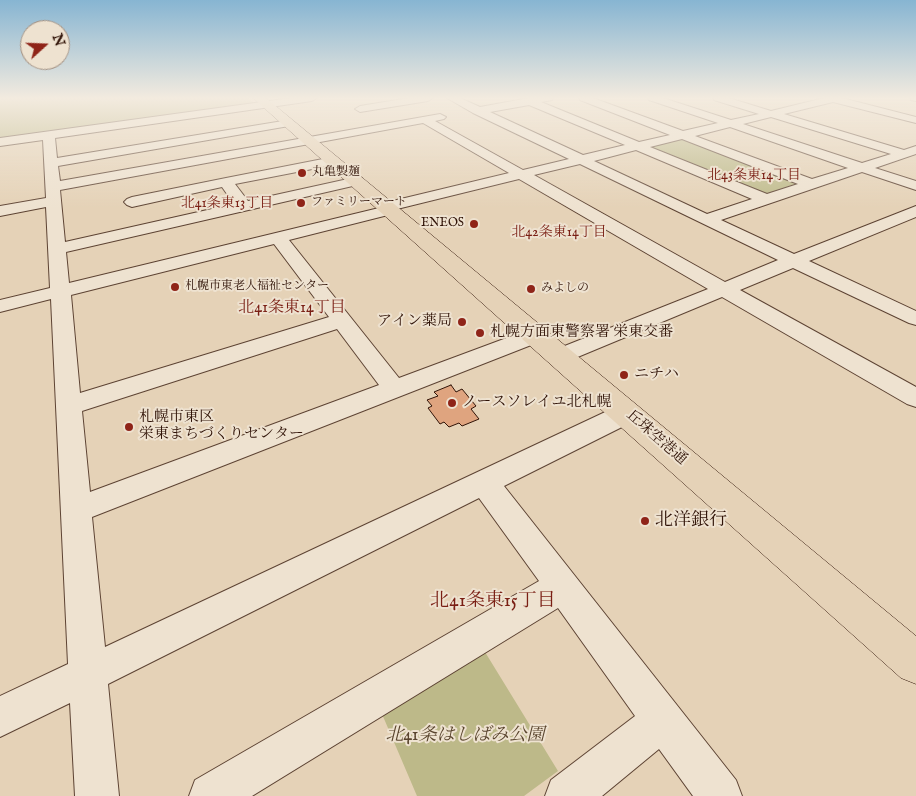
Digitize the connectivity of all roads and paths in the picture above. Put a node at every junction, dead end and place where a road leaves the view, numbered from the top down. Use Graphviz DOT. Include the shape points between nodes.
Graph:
graph roads {
  1 [pos="48,135"];
  2 [pos="49,135"];
  3 [pos="158,135"];
  4 [pos="302,135"];
  5 [pos="339,135"];
  6 [pos="452,135"];
  7 [pos="532,135"];
  8 [pos="610,135"];
  9 [pos="682,135"];
  10 [pos="762,135"];
  11 [pos="843,135"];
  12 [pos="309,141"];
  13 [pos="0,142"];
  14 [pos="636,146"];
  15 [pos="911,152"];
  16 [pos="581,159"];
  17 [pos="332,161"];
  18 [pos="863,168"];
  19 [pos="520,174"];
  20 [pos="123,175"];
  21 [pos="226,182"];
  22 [pos="357,182"];
  23 [pos="53,184"];
  24 [pos="814,185"];
  25 [pos="916,186"];
  26 [pos="767,200"];
  27 [pos="132,202"];
  28 [pos="244,207"];
  29 [pos="388,208"];
  30 [pos="0,211"];
  31 [pos="916,211"];
  32 [pos="707,219"];
  33 [pos="142,230"];
  34 [pos="279,238"];
  35 [pos="58,249"];
  36 [pos="794,261"];
  37 [pos="725,289"];
  38 [pos="61,292"];
  39 [pos="0,306"];
  40 [pos="913,315"];
  41 [pos="342,320"];
  42 [pos="536,335"];
  43 [pos="560,356"];
  44 [pos="394,388"];
  45 [pos="916,398"];
  46 [pos="69,406"];
  47 [pos="627,413"];
  48 [pos="484,482"];
  49 [pos="77,510"];
  50 [pos="562,586"];
  51 [pos="916,663"];
  52 [pos="87,675"];
  53 [pos="0,717"];
  54 [pos="663,720"];
  55 [pos="97,796"];
  56 [pos="211,796"];
  57 [pos="567,796"];
  58 [pos="720,796"];
  1 -- 13 [label="street"];
  2 -- 23 [label="street"];
  3 -- 23 [label="street"];
  4 -- 12 [label="main road, 丘珠空港通"];
  5 -- 12 [label="street"];
  6 -- 19 [label="street"];
  7 -- 16 [label="street"];
  8 -- 14 [label="street"];
  9 -- 14 [label="street"];
  9 -- 24 [label="street"];
  10 -- 18 [label="street"];
  11 -- 15 [label="street"];
  12 -- 17 [label="main road, 丘珠空港通"];
  12 -- 20 [label="street"];
  14 -- 16 [label="street"];
  14 -- 26 [label="street"];
  15 -- 18 [label="street"];
  16 -- 19 [label="street"];
  16 -- 32 [label="street"];
  17 -- 21 [label="street"];
  17 -- 22 [label="main road, 丘珠空港通"];
  18 -- 24 [label="street"];
  18 -- 25 [label="street"];
  19 -- 29 [label="street"];
  19 -- 37 [label="street"];
  20 -- 23 [label="street"];
  20 -- 27 [label="street"];
  21 -- 27 [label="street"];
  21 -- 28 [label="street"];
  22 -- 28 [label="street"];
  22 -- 29 [label="main road, 丘珠空港通"];
  23 -- 30 [label="street"];
  23 -- 35 [label="street"];
  24 -- 26 [label="street"];
  26 -- 32 [label="street"];
  27 -- 33 [label="street"];
  28 -- 33 [label="street"];
  29 -- 34 [label="street"];
  29 -- 42 [label="main road, 丘珠空港通"];
  31 -- 36 [label="street"];
  32 -- 36 [label="street"];
  33 -- 35 [label="street"];
  34 -- 38 [label="street"];
  34 -- 41 [label="street"];
  35 -- 38 [label="street"];
  36 -- 37 [label="street"];
  36 -- 40 [label="street"];
  37 -- 43 [label="street"];
  37 -- 45 [label="street"];
  38 -- 39 [label="street"];
  38 -- 46 [label="street"];
  41 -- 44 [label="street"];
  41 -- 46 [label="street"];
  42 -- 43 [label="main road, 丘珠空港通"];
  42 -- 44 [label="street"];
  43 -- 47 [label="main road, 丘珠空港通"];
  44 -- 49 [label="street"];
  46 -- 49 [label="street"];
  47 -- 48 [label="street"];
  47 -- 51 [label="main road, 丘珠空港通"];
  48 -- 50 [label="street"];
  48 -- 52 [label="street"];
  49 -- 52 [label="street"];
  50 -- 54 [label="street"];
  50 -- 56 [label="street"];
  52 -- 53 [label="street"];
  52 -- 55 [label="street"];
  54 -- 57 [label="street"];
  54 -- 58 [label="street"];
}
